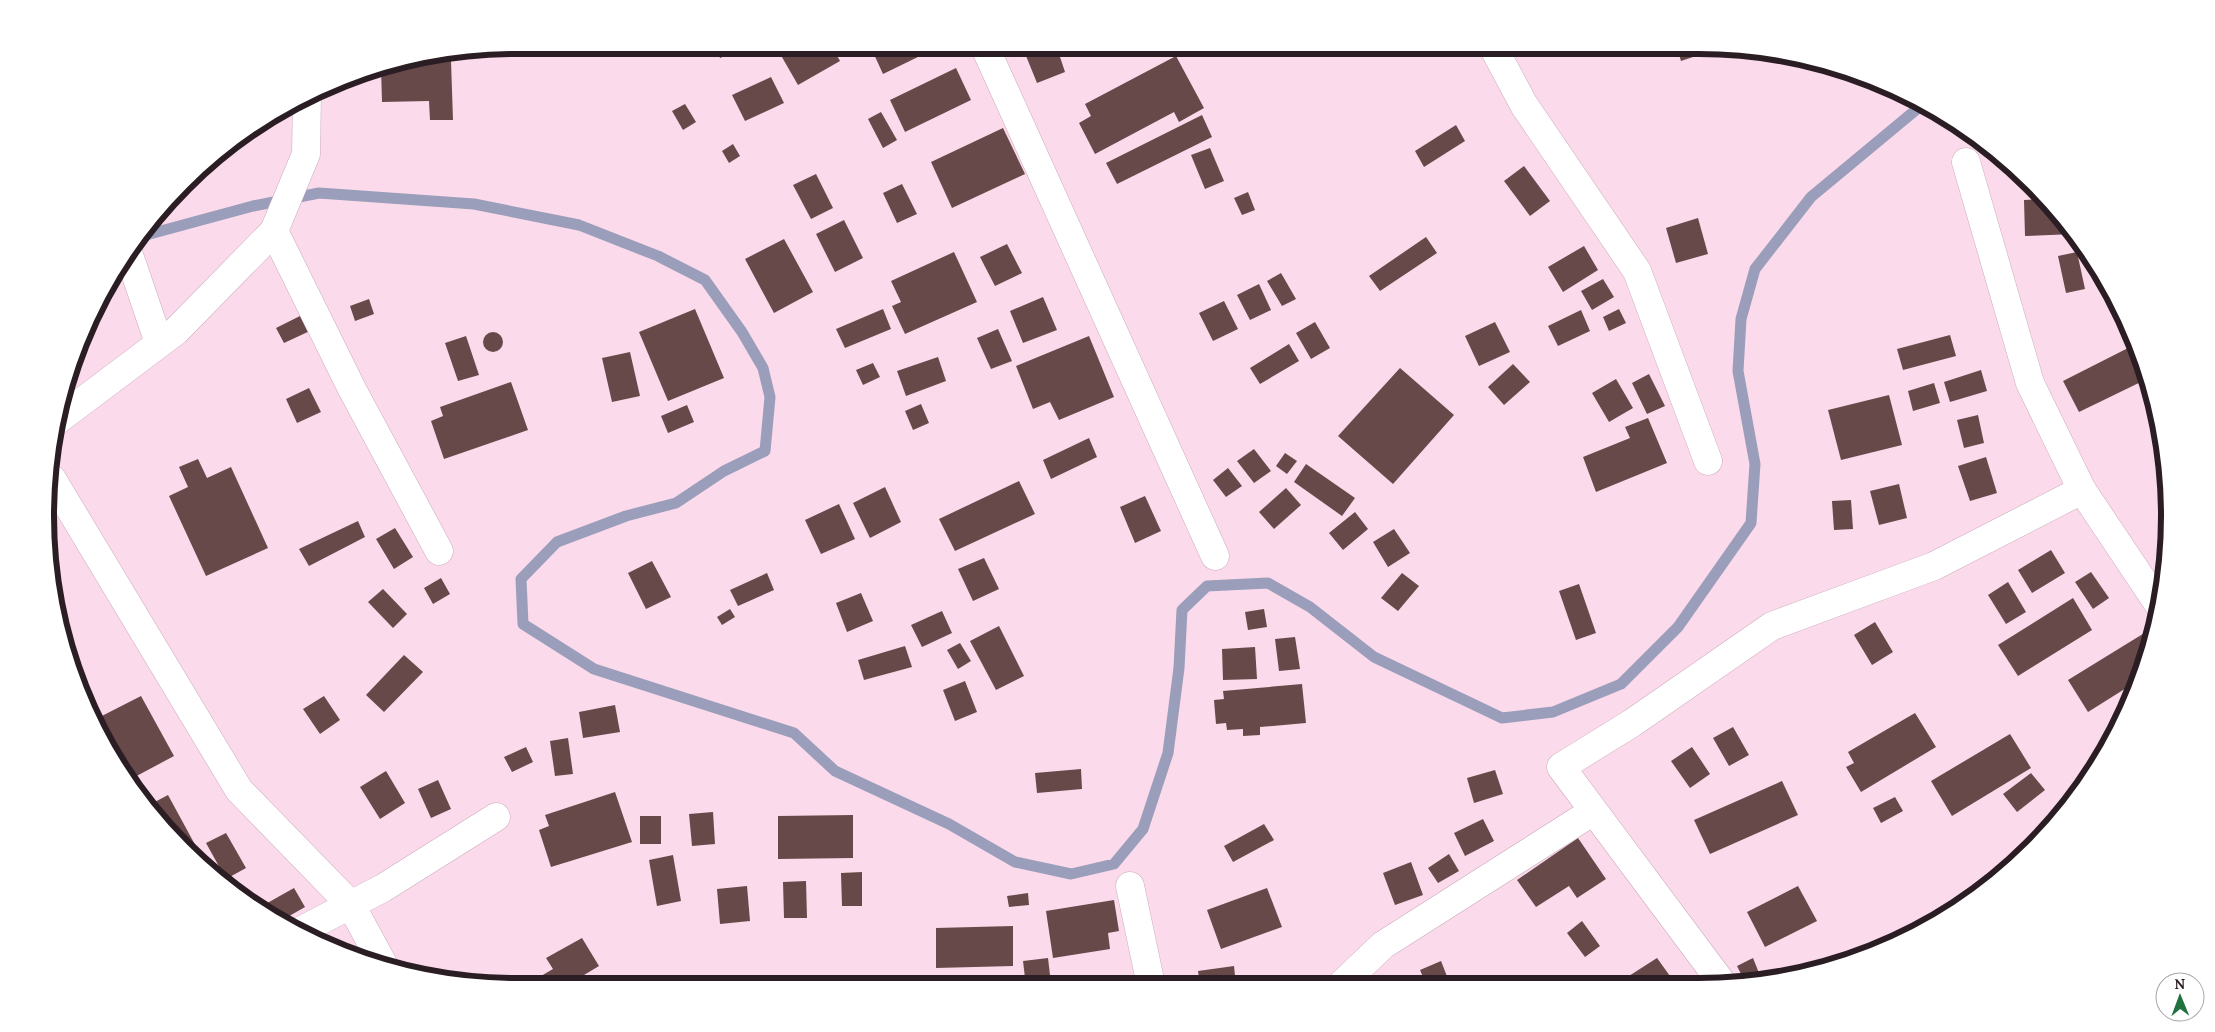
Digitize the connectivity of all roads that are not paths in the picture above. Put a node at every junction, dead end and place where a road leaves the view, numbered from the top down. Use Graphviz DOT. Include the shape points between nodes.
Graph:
graph roads {
  1 [pos="988,54"];
  2 [pos="1497,54"];
  3 [pos="307,104"];
  4 [pos="1966,162"];
  5 [pos="274,231"];
  6 [pos="131,261"];
  7 [pos="159,343"];
  8 [pos="66,414"];
  9 [pos="1708,461"];
  10 [pos="55,485"];
  11 [pos="2082,490"];
  12 [pos="439,551"];
  13 [pos="1215,556"];
  14 [pos="2154,597"];
  15 [pos="1592,812"];
  16 [pos="496,817"];
  17 [pos="1130,886"];
  18 [pos="351,905"];
  19 [pos="306,928"];
  20 [pos="379,957"];
  21 [pos="1718,977"];
  22 [pos="1150,978"];
  23 [pos="1348,978"];
  1 -- 13 [label="street"];
  2 -- 9 [label="street" via="1524,105 1637,271"];
  3 -- 5 [label="street" via="306,154"];
  4 -- 11 [label="street" via="2030,382"];
  5 -- 7 [label="street" via="176,331"];
  5 -- 12 [label="street" via="352,389"];
  6 -- 7 [label="street"];
  7 -- 8 [label="street"];
  10 -- 18 [label="street" via="239,790"];
  11 -- 14 [label="street"];
  11 -- 15 [label="street" via="1934,566 1772,626 1632,723 1561,767"];
  15 -- 21 [label="street"];
  15 -- 23 [label="street" via="1383,945"];
  16 -- 18 [label="street"];
  17 -- 22 [label="street"];
  18 -- 19 [label="street"];
  18 -- 20 [label="street"];
}
